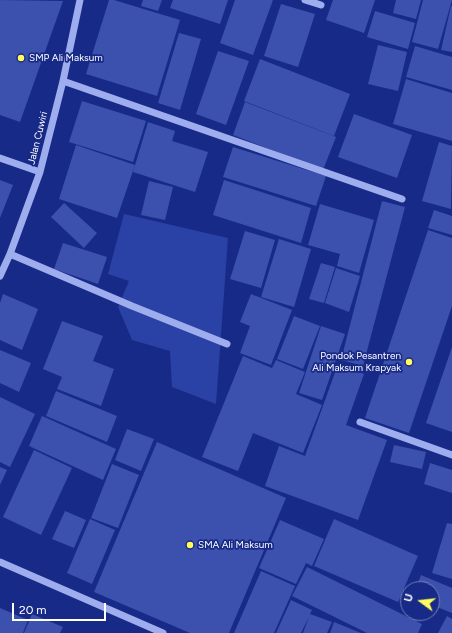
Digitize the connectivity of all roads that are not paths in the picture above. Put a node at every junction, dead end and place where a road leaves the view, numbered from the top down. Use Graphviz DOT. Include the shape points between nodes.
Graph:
graph roads {
  1 [pos="80,0"];
  2 [pos="305,0"];
  3 [pos="321,5"];
  4 [pos="63,81"];
  5 [pos="0,158"];
  6 [pos="40,172"];
  7 [pos="402,199"];
  8 [pos="10,254"];
  9 [pos="0,276"];
  10 [pos="227,344"];
  11 [pos="360,422"];
  12 [pos="452,455"];
  13 [pos="0,562"];
  14 [pos="163,633"];
  1 -- 4 [label="street, Jalan Cuwiri"];
  2 -- 3 [label="street"];
  4 -- 6 [label="street, Jalan Cuwiri"];
  4 -- 7 [label="street"];
  5 -- 6 [label="street"];
  6 -- 8 [label="street, Jalan Cuwiri"];
  8 -- 9 [label="street, Jalan Cuwiri"];
  8 -- 10 [label="street"];
  11 -- 12 [label="street"];
  13 -- 14 [label="street"];
}
